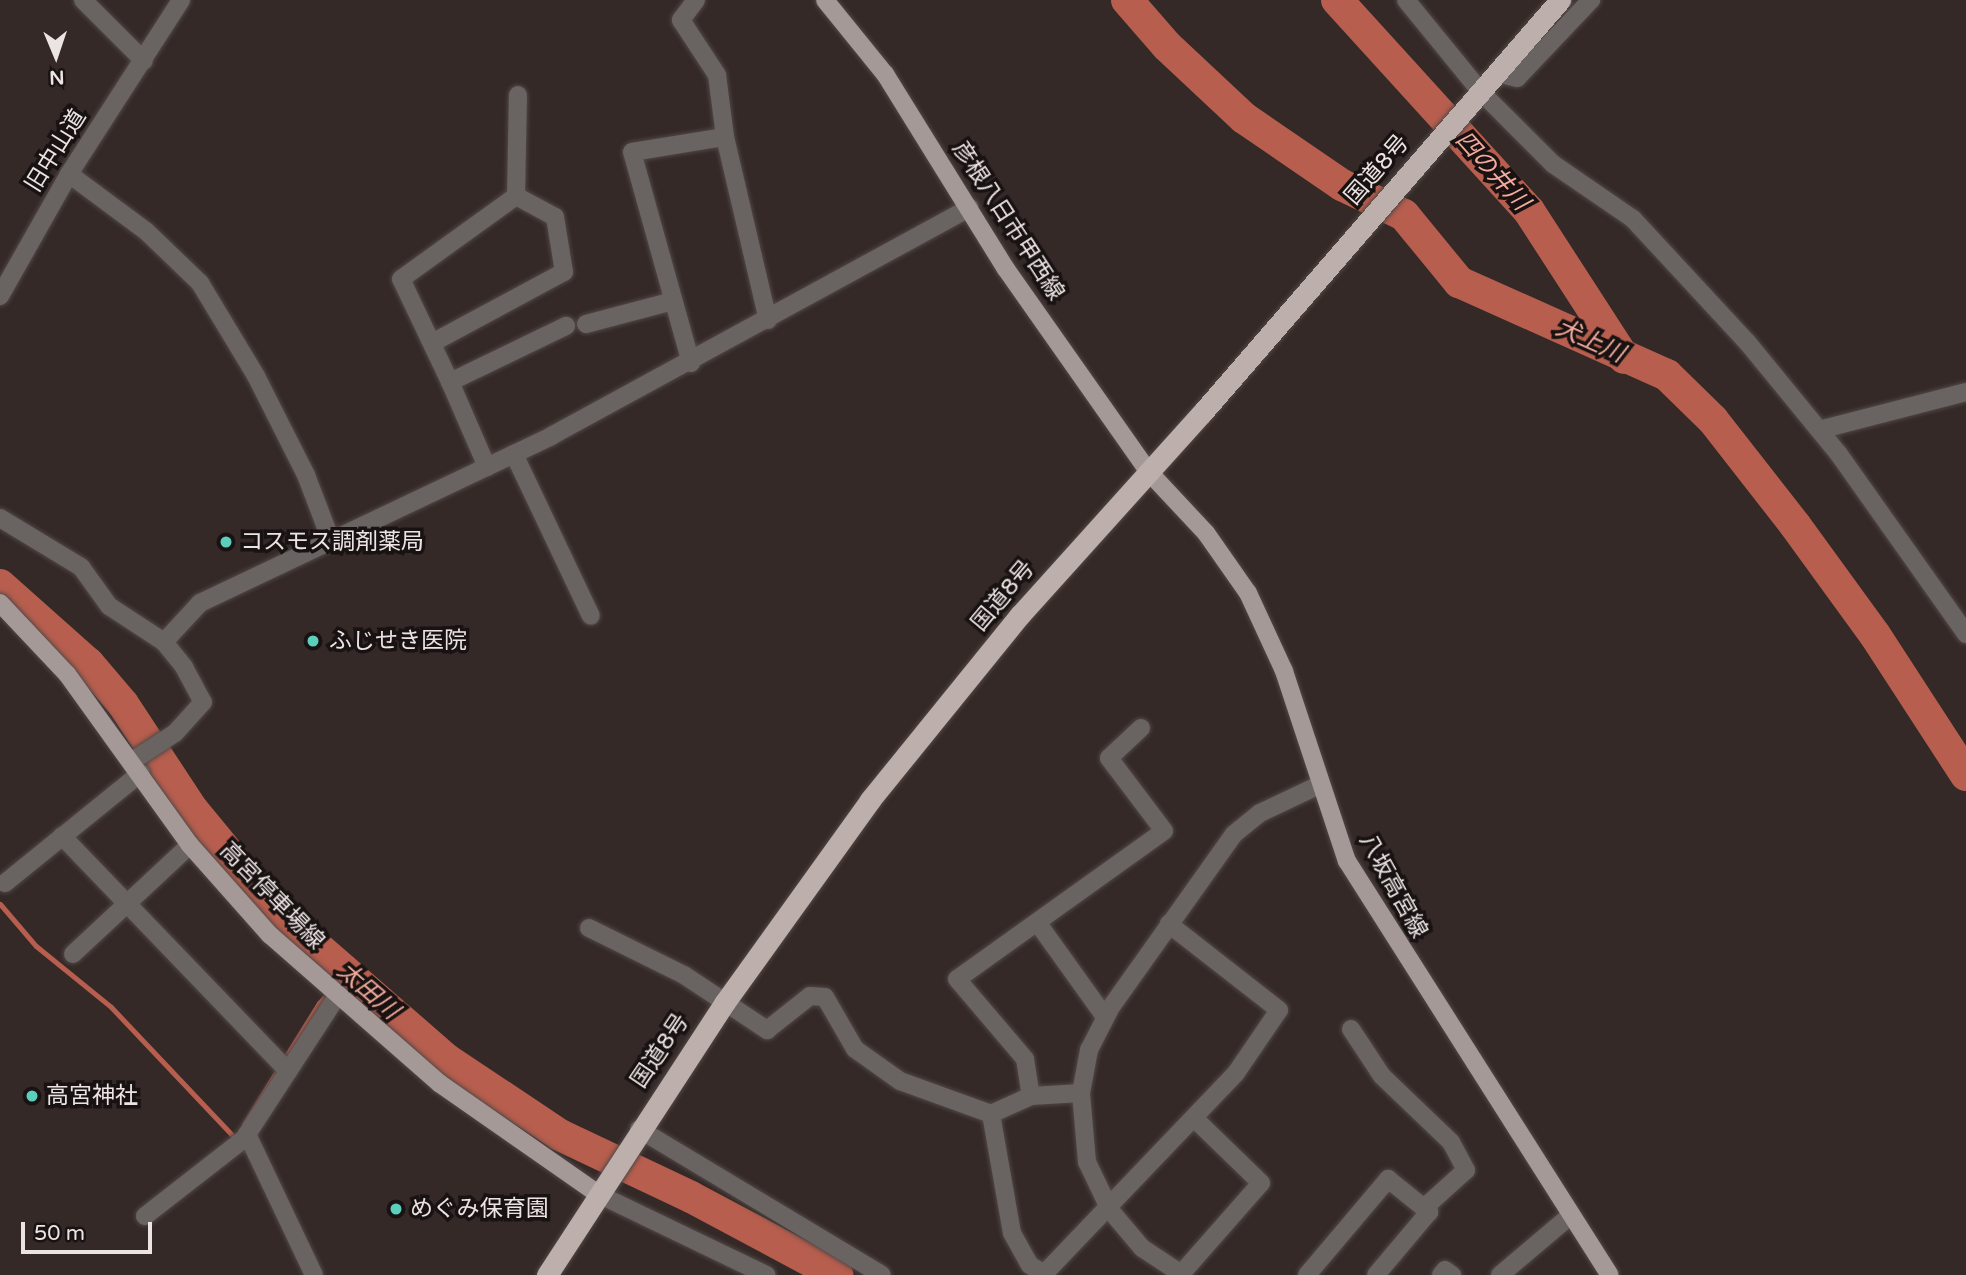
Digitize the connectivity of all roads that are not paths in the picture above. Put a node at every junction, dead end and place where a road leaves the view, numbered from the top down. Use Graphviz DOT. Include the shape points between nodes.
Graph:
graph roads {
  1 [pos="83,0"];
  2 [pos="181,0"];
  3 [pos="696,0"];
  4 [pos="825,0"];
  5 [pos="1406,0"];
  6 [pos="1560,0"];
  7 [pos="1591,0"];
  8 [pos="144,61"];
  9 [pos="1496,73"];
  10 [pos="519,95"];
  11 [pos="1476,97"];
  12 [pos="725,137"];
  13 [pos="69,174"];
  14 [pos="516,197"];
  15 [pos="970,208"];
  16 [pos="0,296"];
  17 [pos="673,300"];
  18 [pos="768,320"];
  19 [pos="586,324"];
  20 [pos="566,326"];
  21 [pos="432,343"];
  22 [pos="691,363"];
  23 [pos="450,383"];
  24 [pos="1966,392"];
  25 [pos="1819,430"];
  26 [pos="514,454"];
  27 [pos="487,467"];
  28 [pos="1148,471"];
  29 [pos="0,518"];
  30 [pos="330,538"];
  31 [pos="0,603"];
  32 [pos="591,617"];
  33 [pos="1966,634"];
  34 [pos="164,642"];
  35 [pos="1141,728"];
  36 [pos="137,765"];
  37 [pos="1319,785"];
  38 [pos="62,836"];
  39 [pos="190,845"];
  40 [pos="5,883"];
  41 [pos="127,903"];
  42 [pos="1037,922"];
  43 [pos="1169,924"];
  44 [pos="589,928"];
  45 [pos="73,954"];
  46 [pos="338,995"];
  47 [pos="725,1002"];
  48 [pos="1105,1017"];
  49 [pos="1351,1029"];
  50 [pos="288,1071"];
  51 [pos="1081,1093"];
  52 [pos="1031,1096"];
  53 [pos="991,1114"];
  54 [pos="1194,1118"];
  55 [pos="637,1133"];
  56 [pos="247,1134"];
  57 [pos="603,1188"];
  58 [pos="1424,1208"];
  59 [pos="1110,1210"];
  60 [pos="1571,1215"];
  61 [pos="145,1216"];
  62 [pos="1182,1274"];
  63 [pos="314,1275"];
  64 [pos="547,1275"];
  65 [pos="766,1275"];
  66 [pos="882,1275"];
  67 [pos="1307,1275"];
  68 [pos="1376,1275"];
  69 [pos="1441,1275"];
  70 [pos="1452,1275"];
  71 [pos="1500,1275"];
  72 [pos="1610,1275"];
  1 -- 8 [label="street"];
  2 -- 8 [label="street, 旧中山道"];
  3 -- 12 [label="street" via="681,20 717,75"];
  4 -- 15 [label="main road, 彦根八日市甲西線" via="885,74"];
  5 -- 11 [label="street"];
  6 -- 9 [label="highway, 国道8号"];
  7 -- 9 [label="street" via="1517,78"];
  8 -- 13 [label="street, 旧中山道"];
  9 -- 11 [label="highway, 国道8号"];
  10 -- 14 [label="street"];
  11 -- 25 [label="street" via="1553,164 1633,219 1747,342"];
  11 -- 28 [label="highway, 国道8号"];
  12 -- 17 [label="street" via="632,152"];
  12 -- 18 [label="street"];
  13 -- 16 [label="street, 旧中山道"];
  13 -- 30 [label="street" via="148,232 200,283 256,376 306,475"];
  14 -- 21 [label="street" via="401,279"];
  14 -- 21 [label="street" via="555,217 564,272"];
  15 -- 18 [label="street"];
  15 -- 28 [label="main road, 彦根八日市甲西線" via="1006,269"];
  17 -- 19 [label="street"];
  17 -- 22 [label="street"];
  18 -- 22 [label="street"];
  20 -- 23 [label="street"];
  21 -- 23 [label="street"];
  22 -- 26 [label="street"];
  23 -- 27 [label="street"];
  24 -- 25 [label="street"];
  25 -- 33 [label="street" via="1911,551"];
  26 -- 27 [label="street"];
  26 -- 32 [label="street"];
  27 -- 30 [label="street"];
  28 -- 37 [label="main road, 八坂高宮線" via="1206,533 1248,593 1284,671"];
  28 -- 47 [label="highway, 国道8号" via="1020,615 870,800"];
  29 -- 34 [label="street" via="81,568 109,606"];
  30 -- 34 [label="street" via="200,603"];
  31 -- 36 [label="main road, 高宮停車場線" via="67,674"];
  34 -- 36 [label="street" via="203,702"];
  35 -- 42 [label="street" via="1109,758 1164,831"];
  36 -- 38 [label="street"];
  36 -- 39 [label="main road, 高宮停車場線"];
  37 -- 43 [label="street" via="1260,813 1234,834"];
  37 -- 60 [label="main road, 八坂高宮線" via="1347,862"];
  38 -- 40 [label="street"];
  38 -- 41 [label="street"];
  39 -- 41 [label="street"];
  39 -- 46 [label="main road, 高宮停車場線" via="270,935"];
  41 -- 45 [label="street"];
  41 -- 50 [label="street"];
  42 -- 48 [label="street"];
  42 -- 52 [label="street" via="957,979 1025,1059"];
  43 -- 48 [label="street"];
  43 -- 54 [label="street" via="1279,1010 1236,1073"];
  44 -- 47 [label="street" via="684,975"];
  46 -- 50 [label="street"];
  46 -- 57 [label="main road, 高宮停車場線" via="439,1083"];
  47 -- 53 [label="street" via="767,1030 810,996 825,997 855,1049 900,1080"];
  47 -- 55 [label="highway, 国道8号"];
  48 -- 51 [label="street" via="1089,1050"];
  49 -- 58 [label="street" via="1382,1076 1451,1142 1466,1170"];
  50 -- 56 [label="street"];
  51 -- 52 [label="street"];
  51 -- 59 [label="street" via="1087,1162"];
  52 -- 53 [label="street"];
  53 -- 59 [label="street" via="1012,1233 1030,1265 1045,1274"];
  54 -- 59 [label="street"];
  54 -- 62 [label="street" via="1261,1183"];
  55 -- 57 [label="highway, 国道8号"];
  55 -- 66 [label="street"];
  56 -- 61 [label="street"];
  56 -- 63 [label="street"];
  57 -- 64 [label="highway, 国道8号"];
  57 -- 65 [label="street"];
  58 -- 67 [label="street" via="1388,1179"];
  58 -- 68 [label="street" via="1429,1212"];
  59 -- 62 [label="street" via="1142,1248"];
  60 -- 71 [label="street"];
  60 -- 72 [label="main road, 八坂高宮線"];
  69 -- 70 [label="street" via="1444,1270"];
}
